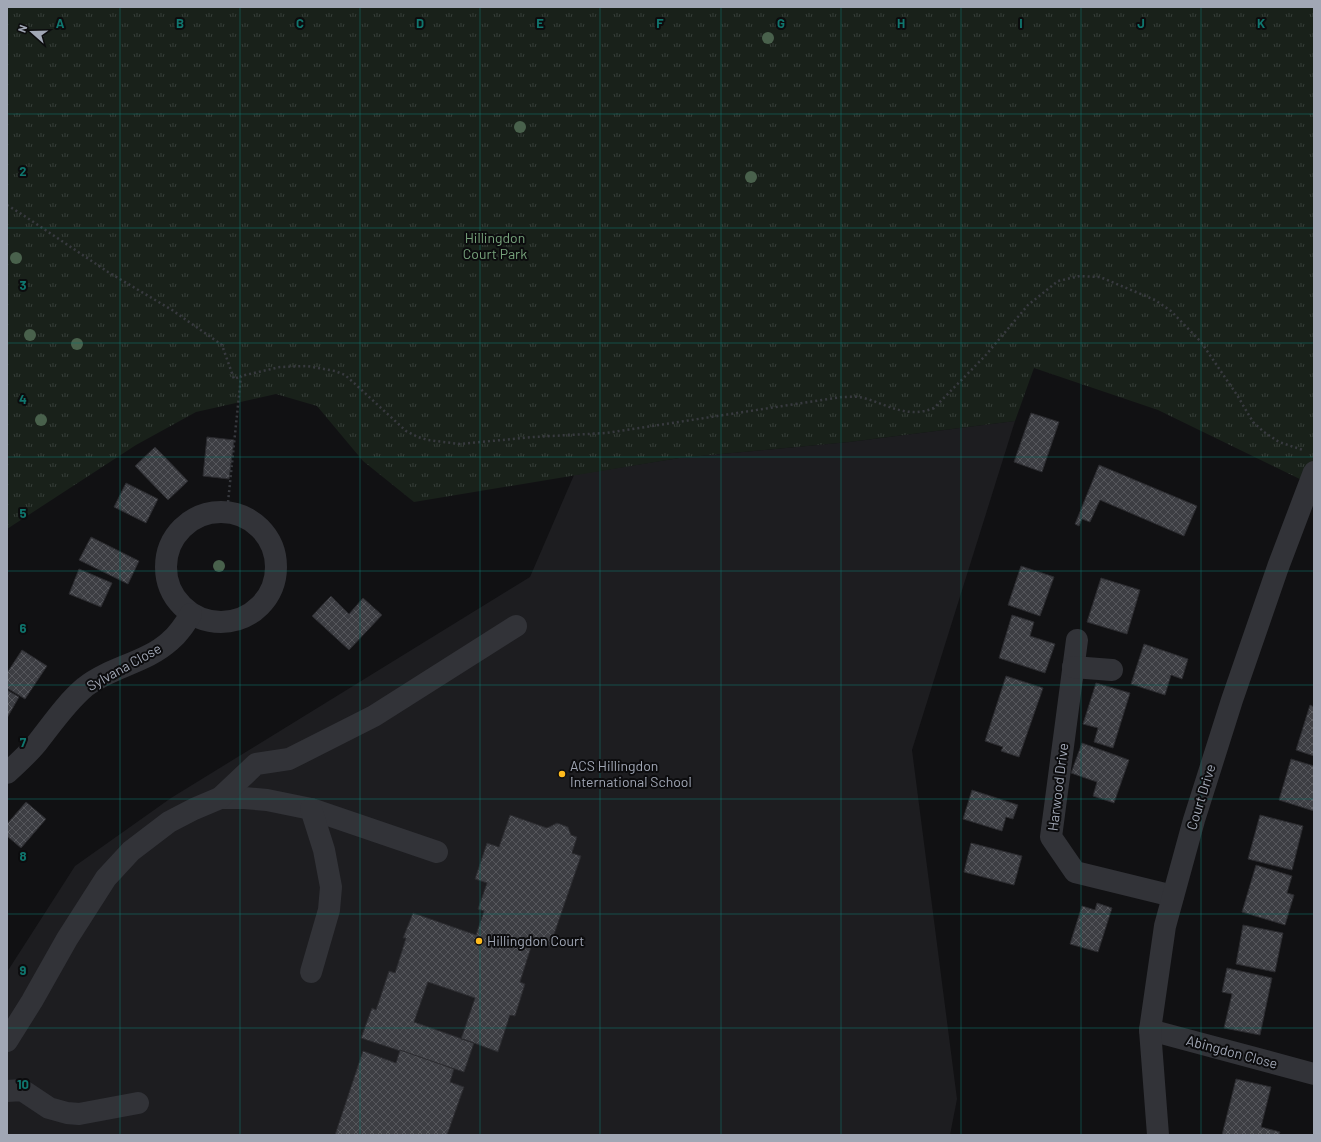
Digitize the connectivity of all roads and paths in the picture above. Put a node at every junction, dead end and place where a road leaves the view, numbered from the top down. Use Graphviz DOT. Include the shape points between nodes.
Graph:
graph roads {
  1 [pos="7,205"];
  2 [pos="241,376"];
  3 [pos="1307,451"];
  4 [pos="1313,481"];
  5 [pos="227,512"];
  6 [pos="191,614"];
  7 [pos="516,626"];
  8 [pos="1077,640"];
  9 [pos="1074,667"];
  10 [pos="1112,670"];
  11 [pos="7,773"];
  12 [pos="220,798"];
  13 [pos="312,809"];
  14 [pos="436,852"];
  15 [pos="1173,896"];
  16 [pos="311,972"];
  17 [pos="1150,1030"];
  18 [pos="7,1041"];
  19 [pos="1314,1074"];
  20 [pos="7,1091"];
  21 [pos="138,1103"];
  22 [pos="1158,1135"];
  1 -- 2 [label="path" via="108,272 172,310 222,345 234,379"];
  2 -- 3 [label="path" via="280,367 307,366 335,371 345,375 406,431 428,440 460,444 606,433 842,397 862,397 896,410 924,412 934,408 985,356 1028,305 1058,281 1080,276 1100,277 1148,296 1172,311 1202,342 1253,422 1279,442"];
  2 -- 5 [label="path"];
  4 -- 15 [label="street, Court Drive" via="1278,567 1232,700"];
  5 -- 6 [label="street" via="205,514 193,519 179,530 169,547 165,566 168,585 174,598"];
  5 -- 6 [label="street" via="250,520 267,538 275,558 274,584 260,606 251,614 236,621 212,622"];
  6 -- 11 [label="street, Sylvana Close" via="170,642 84,688 36,744"];
  7 -- 12 [label="street" via="374,716 289,759 256,764"];
  8 -- 9 [label="street, Harwood Drive"];
  9 -- 10 [label="street"];
  9 -- 15 [label="street, Harwood Drive" via="1051,837 1075,872"];
  12 -- 13 [label="street" via="252,798"];
  12 -- 18 [label="street" via="169,822 131,851 106,878"];
  13 -- 14 [label="street"];
  13 -- 16 [label="street" via="324,850 331,898"];
  15 -- 17 [label="street, Court Drive" via="1165,926"];
  17 -- 19 [label="street, Abingdon Close"];
  17 -- 22 [label="street, Court Drive"];
  20 -- 21 [label="street" via="22,1090 49,1108 67,1113 79,1114"];
}
